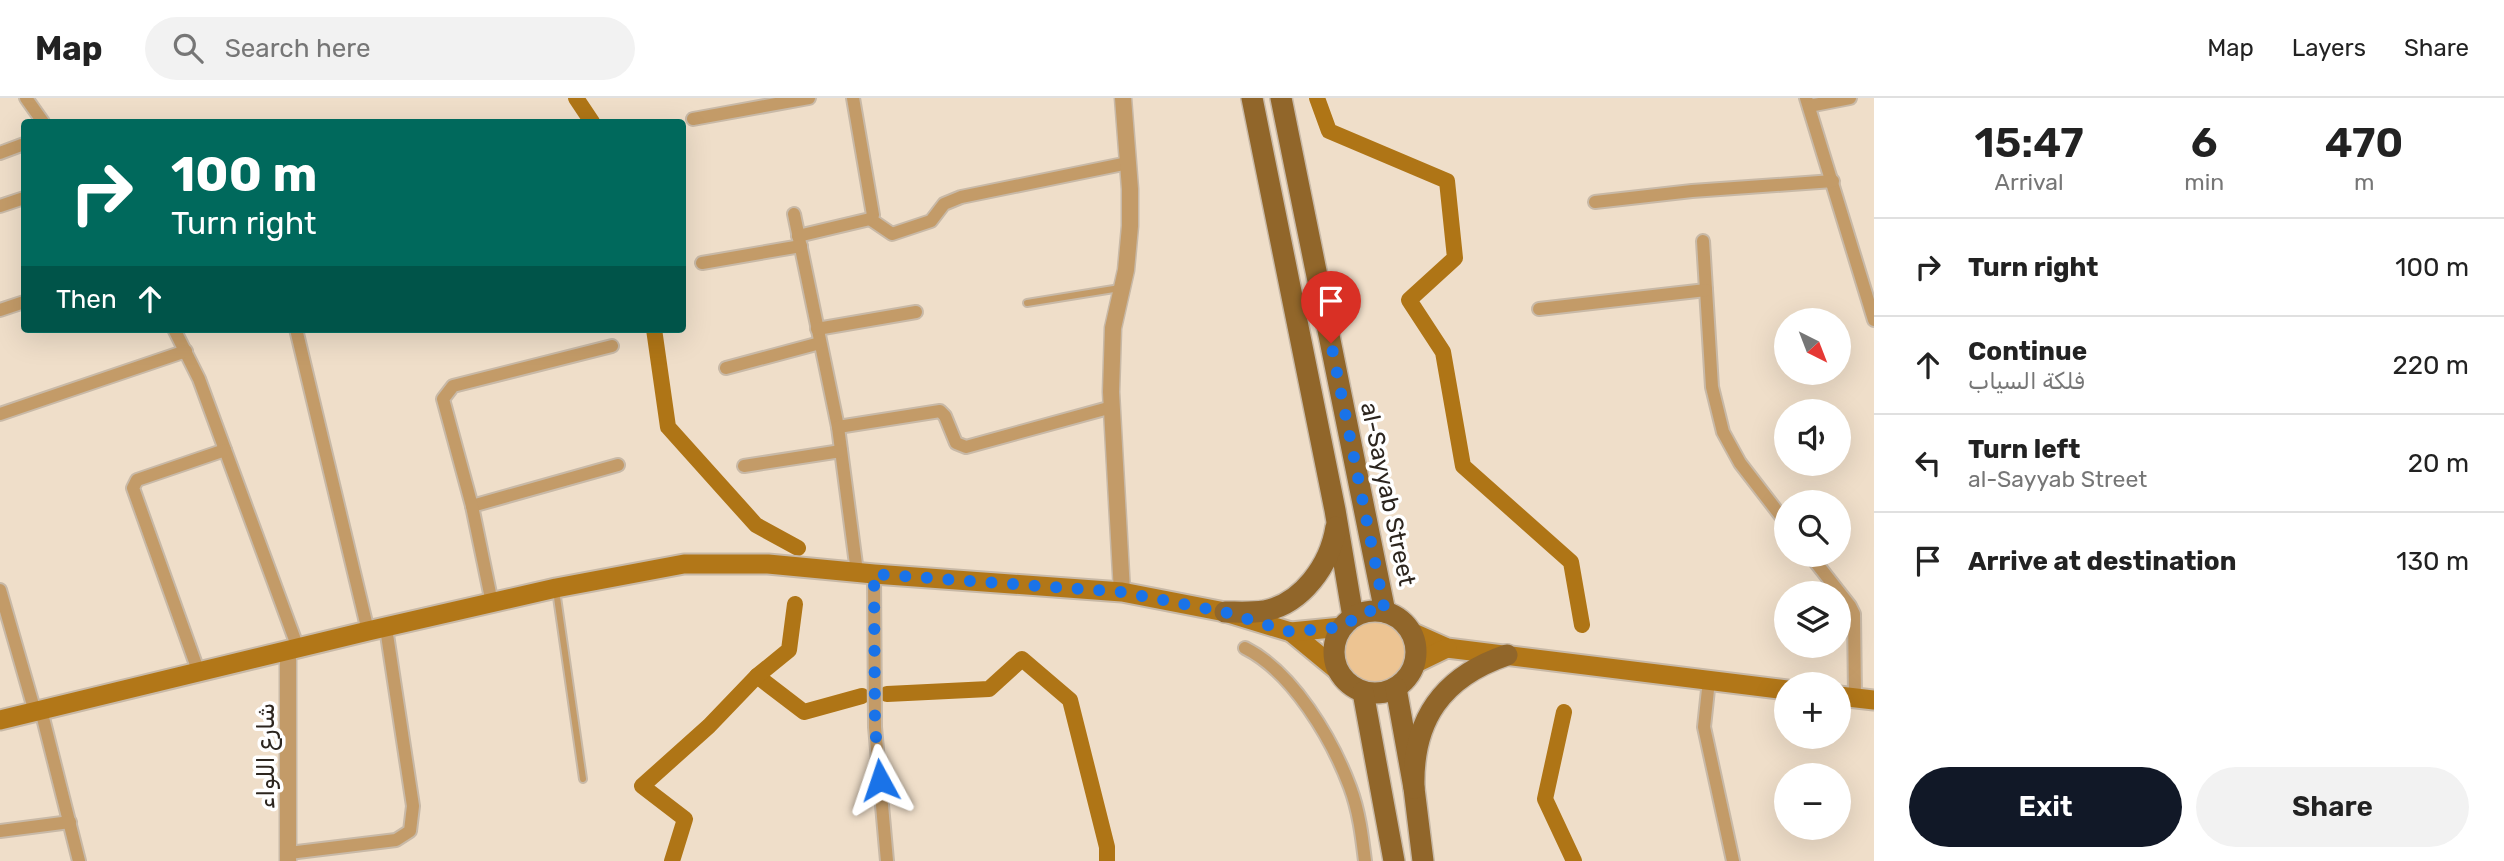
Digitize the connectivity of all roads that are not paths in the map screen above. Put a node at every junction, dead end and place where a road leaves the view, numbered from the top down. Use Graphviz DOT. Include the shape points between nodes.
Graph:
graph roads {
  1 [pos="26,98"];
  2 [pos="809,98"];
  3 [pos="853,98"];
  4 [pos="1123,98"];
  5 [pos="1252,98"];
  6 [pos="1281,98"];
  7 [pos="1850,98"];
  8 [pos="1808,102"];
  9 [pos="41,119"];
  10 [pos="693,119"];
  11 [pos="21,145"];
  12 [pos="0,153"];
  13 [pos="1128,163"];
  14 [pos="1833,181"];
  15 [pos="21,199"];
  16 [pos="1595,202"];
  17 [pos="0,206"];
  18 [pos="794,214"];
  19 [pos="870,219"];
  20 [pos="1703,240"];
  21 [pos="800,241"];
  22 [pos="702,263"];
  23 [pos="1122,288"];
  24 [pos="1706,290"];
  25 [pos="21,303"];
  26 [pos="1027,303"];
  27 [pos="1539,309"];
  28 [pos="0,310"];
  29 [pos="916,312"];
  30 [pos="1874,320"];
  31 [pos="817,329"];
  32 [pos="176,333"];
  33 [pos="297,333"];
  34 [pos="820,344"];
  35 [pos="612,346"];
  36 [pos="186,351"];
  37 [pos="726,368"];
  38 [pos="1112,407"];
  39 [pos="0,414"];
  40 [pos="838,427"];
  41 [pos="225,450"];
  42 [pos="841,451"];
  43 [pos="618,465"];
  44 [pos="744,466"];
  45 [pos="472,506"];
  46 [pos="1774,507"];
  47 [pos="1336,522"];
  48 [pos="1819,567"];
  49 [pos="866,573"];
  50 [pos="556,588"];
  51 [pos="0,590"];
  52 [pos="1122,592"];
  53 [pos="492,603"];
  54 [pos="1224,612"];
  55 [pos="1385,612"];
  56 [pos="1348,622"];
  57 [pos="377,629"];
  58 [pos="1291,632"];
  59 [pos="1411,632"];
  60 [pos="1245,648"];
  61 [pos="1447,648"];
  62 [pos="293,649"];
  63 [pos="1507,655"];
  64 [pos="1414,664"];
  65 [pos="1337,670"];
  66 [pos="199,673"];
  67 [pos="1709,680"];
  68 [pos="1396,688"];
  69 [pos="1774,688"];
  70 [pos="1363,692"];
  71 [pos="1856,698"];
  72 [pos="38,711"];
  73 [pos="0,720"];
  74 [pos="583,779"];
  75 [pos="1413,788"];
  76 [pos="70,822"];
  77 [pos="0,831"];
  78 [pos="288,857"];
  79 [pos="79,861"];
  80 [pos="887,861"];
  81 [pos="1365,861"];
  82 [pos="1394,861"];
  83 [pos="1423,861"];
  84 [pos="1733,861"];
  1 -- 9 [label="street"];
  2 -- 10 [label="street"];
  3 -- 19 [label="street" via="873,215"];
  4 -- 13 [label="street"];
  5 -- 47 [label="main road"];
  6 -- 55 [label="main road, al-Sayyab Street"];
  7 -- 8 [label="street"];
  8 -- 14 [label="street"];
  11 -- 12 [label="street"];
  13 -- 19 [label="street" via="961,197 944,204 931,220 892,234"];
  13 -- 23 [label="street" via="1130,226"];
  14 -- 16 [label="street"];
  14 -- 30 [label="street"];
  15 -- 17 [label="street"];
  18 -- 21 [label="street"];
  19 -- 21 [label="street"];
  20 -- 24 [label="street"];
  21 -- 22 [label="street"];
  21 -- 31 [label="street"];
  23 -- 26 [label="lane"];
  23 -- 38 [label="street" via="1113,328"];
  24 -- 27 [label="street"];
  24 -- 46 [label="street" via="1712,387 1723,432"];
  25 -- 28 [label="street"];
  29 -- 31 [label="street"];
  31 -- 34 [label="street"];
  32 -- 36 [label="street"];
  33 -- 57 [label="street"];
  34 -- 37 [label="street"];
  34 -- 40 [label="street"];
  35 -- 45 [label="street" via="453,386 443,399"];
  36 -- 39 [label="street"];
  36 -- 41 [label="street"];
  38 -- 40 [label="street" via="966,447 956,443 940,411"];
  38 -- 52 [label="street"];
  40 -- 42 [label="street"];
  41 -- 62 [label="street"];
  41 -- 66 [label="street" via="137,480 133,488"];
  42 -- 44 [label="street"];
  42 -- 49 [label="street"];
  43 -- 45 [label="street"];
  45 -- 53 [label="street"];
  47 -- 54 [label="main road" via="1322,565 1290,603 1262,611"];
  47 -- 56 [label="main road"];
  48 -- 71 [label="street" via="1854,614"];
  49 -- 50 [label="main road" via="768,564 684,565"];
  49 -- 52 [label="main road"];
  49 -- 80 [label="street"];
  50 -- 53 [label="main road"];
  50 -- 74 [label="lane"];
  51 -- 72 [label="street"];
  52 -- 54 [label="main road"];
  53 -- 57 [label="main road"];
  54 -- 58 [label="main road"];
  55 -- 56 [label="main road" via="1369,611"];
  55 -- 59 [label="main road"];
  56 -- 58 [label="main road"];
  56 -- 65 [label="main road" via="1334,648"];
  57 -- 62 [label="main road"];
  57 -- 78 [label="street" via="412,806 410,831 396,840"];
  58 -- 65 [label="main road"];
  59 -- 61 [label="main road"];
  59 -- 64 [label="main road"];
  60 -- 81 [label="street" via="1290,686 1323,733 1351,789"];
  61 -- 63 [label="main road"];
  61 -- 64 [label="main road"];
  62 -- 66 [label="main road"];
  62 -- 78 [label="street, شارع اللواء"];
  63 -- 67 [label="main road"];
  63 -- 75 [label="main road" via="1466,673 1435,704 1416,744"];
  64 -- 68 [label="main road"];
  65 -- 70 [label="main road"];
  66 -- 72 [label="main road"];
  67 -- 69 [label="main road"];
  67 -- 84 [label="street" via="1704,727"];
  68 -- 70 [label="main road"];
  68 -- 75 [label="main road"];
  70 -- 82 [label="main road"];
  72 -- 73 [label="main road"];
  72 -- 76 [label="street"];
  75 -- 83 [label="main road"];
  76 -- 77 [label="street"];
  76 -- 79 [label="street"];
}
